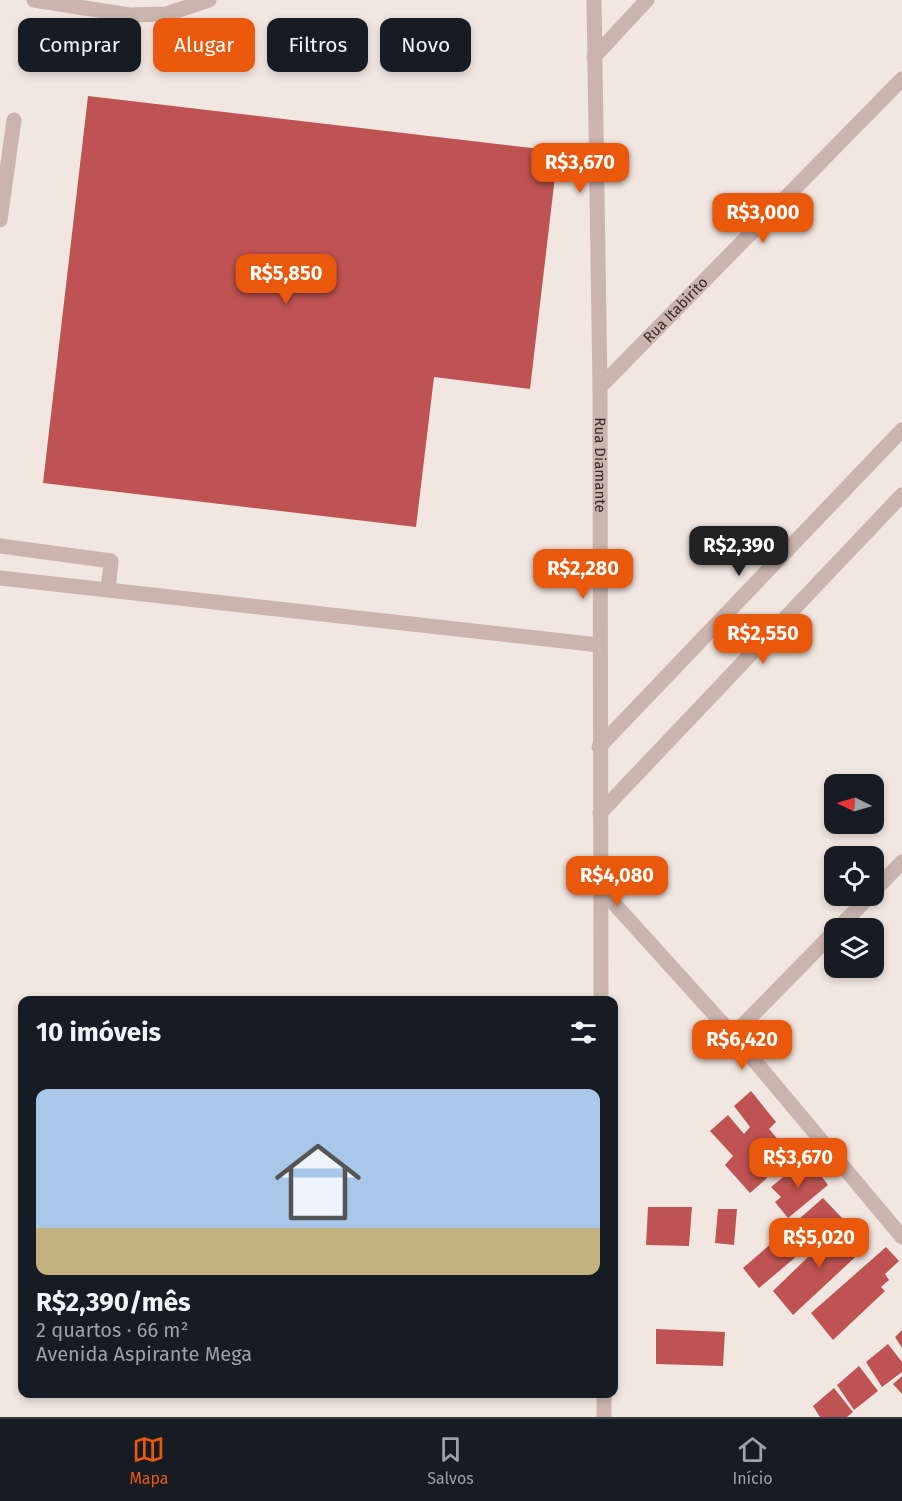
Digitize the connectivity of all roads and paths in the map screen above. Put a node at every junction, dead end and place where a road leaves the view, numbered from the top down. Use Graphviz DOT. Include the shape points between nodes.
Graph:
graph roads {
  1 [pos="34,0"];
  2 [pos="209,0"];
  3 [pos="594,0"];
  4 [pos="647,0"];
  5 [pos="594,57"];
  6 [pos="902,79"];
  7 [pos="14,120"];
  8 [pos="0,220"];
  9 [pos="600,387"];
  10 [pos="902,430"];
  11 [pos="902,495"];
  12 [pos="0,546"];
  13 [pos="0,578"];
  14 [pos="108,590"];
  15 [pos="599,645"];
  16 [pos="599,747"];
  17 [pos="600,813"];
  18 [pos="899,872"];
  19 [pos="884,884"];
  20 [pos="600,888"];
  21 [pos="860,906"];
  22 [pos="848,918"];
  23 [pos="824,942"];
  24 [pos="601,996"];
  25 [pos="734,1035"];
  26 [pos="902,1237"];
  27 [pos="604,1398"];
  28 [pos="604,1417"];
  1 -- 2 [label="street" via="130,15 166,14"];
  3 -- 5 [label="street, Rua Diamante"];
  4 -- 5 [label="street"];
  5 -- 9 [label="street, Rua Diamante"];
  6 -- 9 [label="street, Rua Itabirito"];
  7 -- 8 [label="street"];
  9 -- 15 [label="street, Rua Diamante"];
  10 -- 16 [label="street"];
  11 -- 17 [label="street"];
  12 -- 14 [label="street" via="111,561"];
  13 -- 14 [label="street"];
  14 -- 15 [label="street"];
  15 -- 16 [label="street, Rua Diamante"];
  16 -- 17 [label="street, Rua Diamante"];
  17 -- 20 [label="street, Rua Diamante"];
  18 -- 19 [label="street"];
  20 -- 24 [label="street, Rua Diamante"];
  20 -- 25 [label="street"];
  21 -- 22 [label="street"];
  23 -- 25 [label="street"];
  25 -- 26 [label="street"];
  27 -- 28 [label="street"];
}
